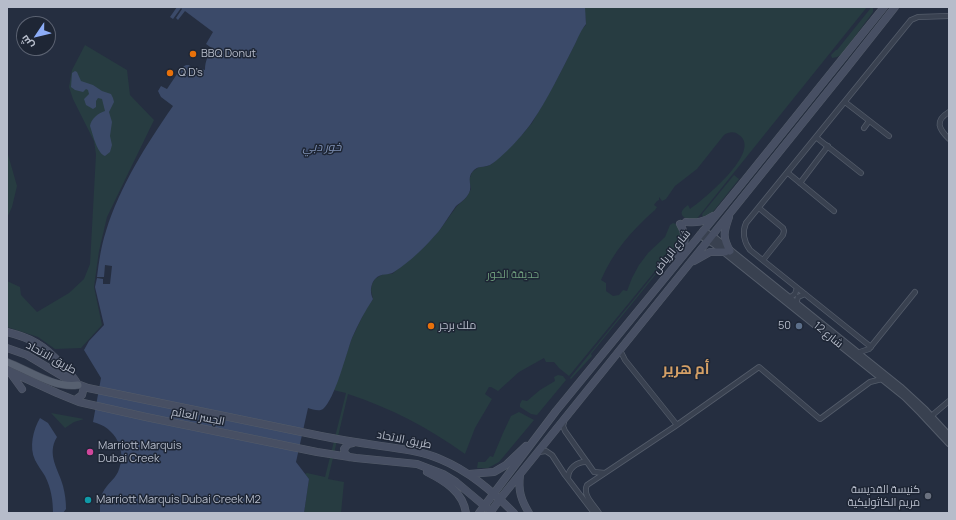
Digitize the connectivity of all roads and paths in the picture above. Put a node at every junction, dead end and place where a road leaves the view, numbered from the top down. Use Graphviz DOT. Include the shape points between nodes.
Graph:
graph roads {
  1 [pos="884,7"];
  2 [pos="895,7"];
  3 [pos="949,16"];
  4 [pos="845,102"];
  5 [pos="949,112"];
  6 [pos="869,121"];
  7 [pos="864,128"];
  8 [pos="889,136"];
  9 [pos="817,138"];
  10 [pos="949,139"];
  11 [pos="828,146"];
  12 [pos="788,173"];
  13 [pos="861,173"];
  14 [pos="800,183"];
  15 [pos="759,208"];
  16 [pos="719,211"];
  17 [pos="732,211"];
  18 [pos="834,211"];
  19 [pos="702,233"];
  20 [pos="709,238"];
  21 [pos="727,251"];
  22 [pos="764,260"];
  23 [pos="674,266"];
  24 [pos="686,267"];
  25 [pos="797,288"];
  26 [pos="915,292"];
  27 [pos="805,294"];
  28 [pos="788,298"];
  29 [pos="796,304"];
  30 [pos="7,332"];
  31 [pos="7,348"];
  32 [pos="870,348"];
  33 [pos="620,350"];
  34 [pos="857,353"];
  35 [pos="614,359"];
  36 [pos="625,360"];
  37 [pos="863,360"];
  38 [pos="7,362"];
  39 [pos="8,371"];
  40 [pos="872,372"];
  41 [pos="882,379"];
  42 [pos="870,382"];
  43 [pos="81,386"];
  44 [pos="22,389"];
  45 [pos="75,400"];
  46 [pos="949,401"];
  47 [pos="929,418"];
  48 [pos="564,420"];
  49 [pos="676,425"];
  50 [pos="320,436"];
  51 [pos="949,436"];
  52 [pos="354,442"];
  53 [pos="949,443"];
  54 [pos="532,444"];
  55 [pos="317,452"];
  56 [pos="539,452"];
  57 [pos="348,457"];
  58 [pos="399,462"];
  59 [pos="587,462"];
  60 [pos="594,472"];
  61 [pos="605,473"];
  62 [pos="443,474"];
  63 [pos="469,474"];
  64 [pos="520,475"];
  65 [pos="568,479"];
  66 [pos="591,482"];
  67 [pos="506,492"];
  68 [pos="493,493"];
  69 [pos="500,499"];
  70 [pos="484,505"];
  71 [pos="466,513"];
  72 [pos="486,513"];
  73 [pos="514,513"];
  74 [pos="529,513"];
  75 [pos="594,513"];
  76 [pos="600,513"];
  1 -- 16 [label="main road, شارع الرياض"];
  2 -- 17 [label="main road, شارع الرياض"];
  3 -- 4 [label="street" via="918,17 911,20"];
  4 -- 6 [label="street"];
  4 -- 9 [label="street"];
  5 -- 10 [label="street" via="939,124"];
  6 -- 7 [label="street"];
  6 -- 8 [label="street"];
  9 -- 11 [label="street"];
  9 -- 12 [label="street"];
  11 -- 13 [label="street"];
  11 -- 14 [label="street"];
  12 -- 14 [label="street"];
  12 -- 15 [label="street"];
  14 -- 18 [label="street"];
  15 -- 22 [label="street" via="745,225 744,239 748,247"];
  15 -- 22 [label="street" via="784,232"];
  16 -- 19 [label="main road, شارع الرياض"];
  16 -- 23 [label="main road" via="703,222 683,223 684,246"];
  17 -- 20 [label="main road, شارع الرياض"];
  17 -- 21 [label="main road" via="724,235"];
  19 -- 20 [label="main road" via="709,233"];
  19 -- 20 [label="main road" via="703,240"];
  19 -- 23 [label="main road, شارع الرياض"];
  20 -- 21 [label="street, شارع 12"];
  20 -- 24 [label="main road, شارع الرياض"];
  21 -- 24 [label="main road" via="706,253"];
  21 -- 28 [label="street, شارع 12"];
  21 -- 37 [label="street, شارع 12"];
  22 -- 25 [label="street"];
  23 -- 54 [label="main road, شارع الرياض"];
  24 -- 33 [label="main road, شارع الرياض"];
  25 -- 27 [label="street"];
  25 -- 28 [label="street"];
  26 -- 32 [label="street"];
  27 -- 29 [label="street" via="798,297"];
  27 -- 32 [label="street"];
  28 -- 29 [label="street, شارع 12"];
  29 -- 34 [label="street, شارع 12"];
  30 -- 43 [label="main road" via="30,339 47,349"];
  31 -- 43 [label="main road, طريق الاتحاد" via="32,358"];
  32 -- 34 [label="street"];
  32 -- 37 [label="street"];
  33 -- 35 [label="main road, شارع الرياض"];
  33 -- 36 [label="street"];
  34 -- 37 [label="street, شارع 12"];
  35 -- 36 [label="street"];
  35 -- 48 [label="main road, شارع الرياض"];
  36 -- 49 [label="street"];
  37 -- 40 [label="street, شارع 12"];
  37 -- 47 [label="street, شارع 12" via="908,394"];
  38 -- 43 [label="main road" via="51,381"];
  39 -- 44 [label="main road"];
  39 -- 45 [label="main road"];
  40 -- 41 [label="street, شارع 12"];
  40 -- 42 [label="street" via="874,376"];
  41 -- 42 [label="street"];
  41 -- 47 [label="street, شارع 12"];
  42 -- 49 [label="street" via="820,419 759,367"];
  43 -- 45 [label="main road" via="82,395"];
  43 -- 50 [label="main road, الجسر العائم"];
  45 -- 55 [label="main road, الجسر العائم" via="146,418"];
  46 -- 47 [label="street"];
  47 -- 51 [label="street, شارع 12"];
  47 -- 53 [label="street, شارع 12"];
  48 -- 56 [label="main road, شارع الرياض"];
  48 -- 59 [label="street" via="565,431"];
  49 -- 61 [label="street"];
  50 -- 52 [label="main road, طريق الاتحاد"];
  52 -- 57 [label="main road" via="344,449"];
  52 -- 63 [label="main road, طريق الاتحاد" via="431,455"];
  54 -- 63 [label="main road" via="494,472"];
  54 -- 68 [label="main road, شارع الرياض"];
  55 -- 57 [label="main road, طريق الاتحاد"];
  56 -- 64 [label="main road, شارع الرياض"];
  56 -- 65 [label="street" via="550,453"];
  57 -- 58 [label="main road, طريق الاتحاد"];
  58 -- 62 [label="main road, طريق الاتحاد" via="417,464"];
  58 -- 71 [label="main road" via="448,484 461,498"];
  59 -- 60 [label="street"];
  59 -- 65 [label="street" via="570,469"];
  60 -- 61 [label="street"];
  60 -- 66 [label="street"];
  61 -- 66 [label="street"];
  62 -- 68 [label="main road" via="453,477 481,496"];
  62 -- 70 [label="main road, طريق الاتحاد"];
  63 -- 68 [label="main road, طريق الاتحاد"];
  64 -- 67 [label="main road, شارع الرياض"];
  64 -- 74 [label="main road" via="519,490"];
  65 -- 75 [label="street"];
  66 -- 76 [label="street" via="586,487 586,492"];
  67 -- 68 [label="main road"];
  67 -- 69 [label="main road, شارع الرياض"];
  68 -- 69 [label="main road, طريق الاتحاد"];
  68 -- 70 [label="main road, شارع الرياض"];
  69 -- 72 [label="main road, شارع الرياض"];
  69 -- 73 [label="main road, طريق الاتحاد"];
  70 -- 72 [label="main road, طريق الاتحاد"];
}
